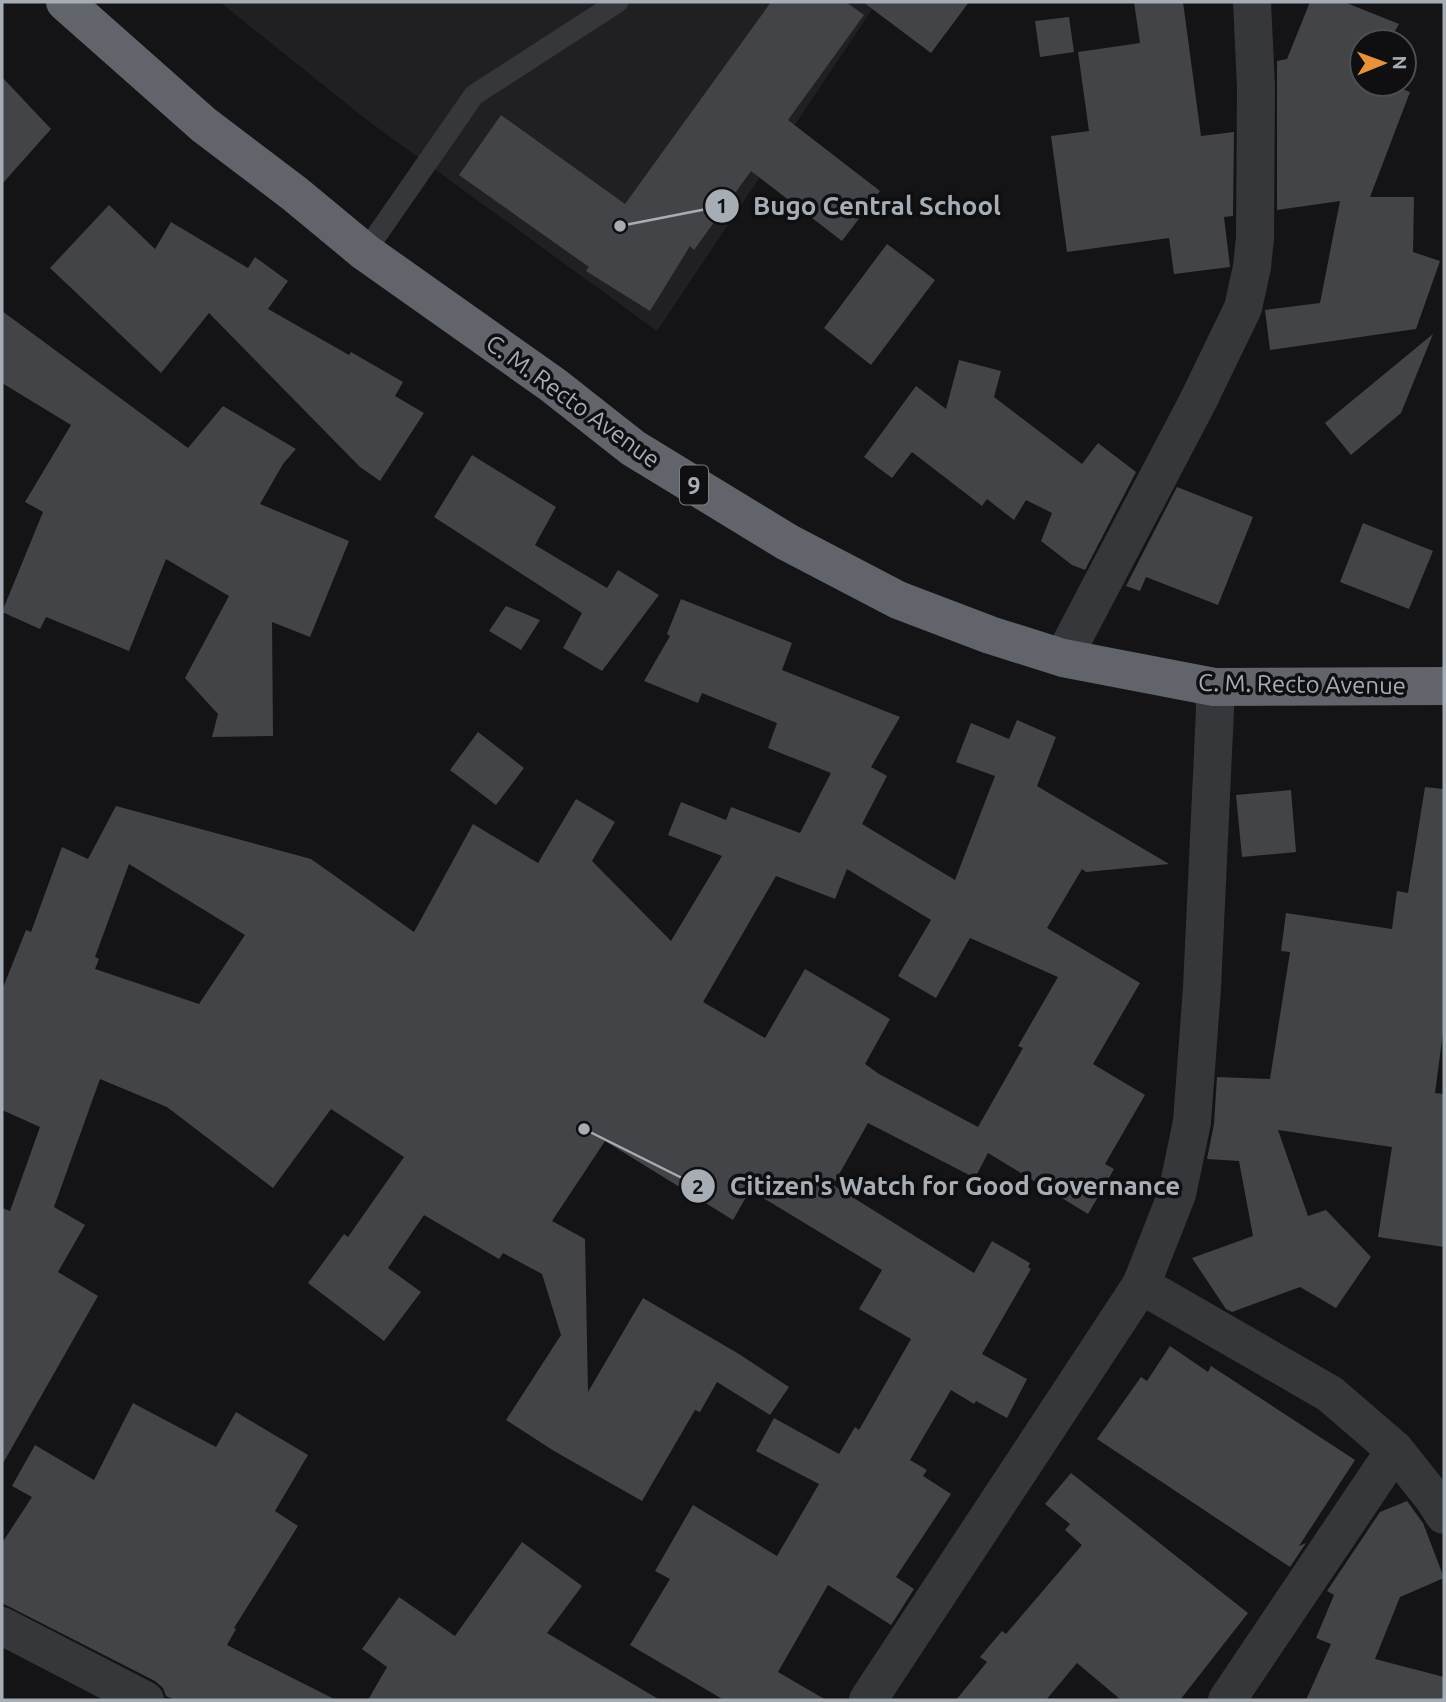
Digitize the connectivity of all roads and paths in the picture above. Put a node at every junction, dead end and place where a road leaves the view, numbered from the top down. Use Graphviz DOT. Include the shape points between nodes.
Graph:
graph roads {
  1 [pos="65,2"];
  2 [pos="618,2"];
  3 [pos="1252,2"];
  4 [pos="366,252"];
  5 [pos="1063,658"];
  6 [pos="1444,686"];
  7 [pos="1214,687"];
  8 [pos="1141,1285"];
  9 [pos="1395,1450"];
  10 [pos="1444,1515"];
  11 [pos="2,1626"];
  12 [pos="145,1700"];
  13 [pos="868,1700"];
  14 [pos="1227,1700"];
  1 -- 4 [label="highway, C. M. Recto Avenue / 9" via="204,125"];
  2 -- 4 [label="lane" via="474,95"];
  3 -- 5 [label="street" via="1255,238 1243,308"];
  4 -- 5 [label="highway, C. M. Recto Avenue / 9" via="633,448 787,542 898,600"];
  5 -- 7 [label="highway, C. M. Recto Avenue / 9"];
  6 -- 7 [label="highway, C. M. Recto Avenue / 9"];
  7 -- 8 [label="street" via="1192,1122 1177,1194"];
  8 -- 9 [label="street" via="1330,1394"];
  8 -- 13 [label="street"];
  9 -- 10 [label="street"];
  9 -- 14 [label="street"];
  11 -- 12 [label="street"];
}
